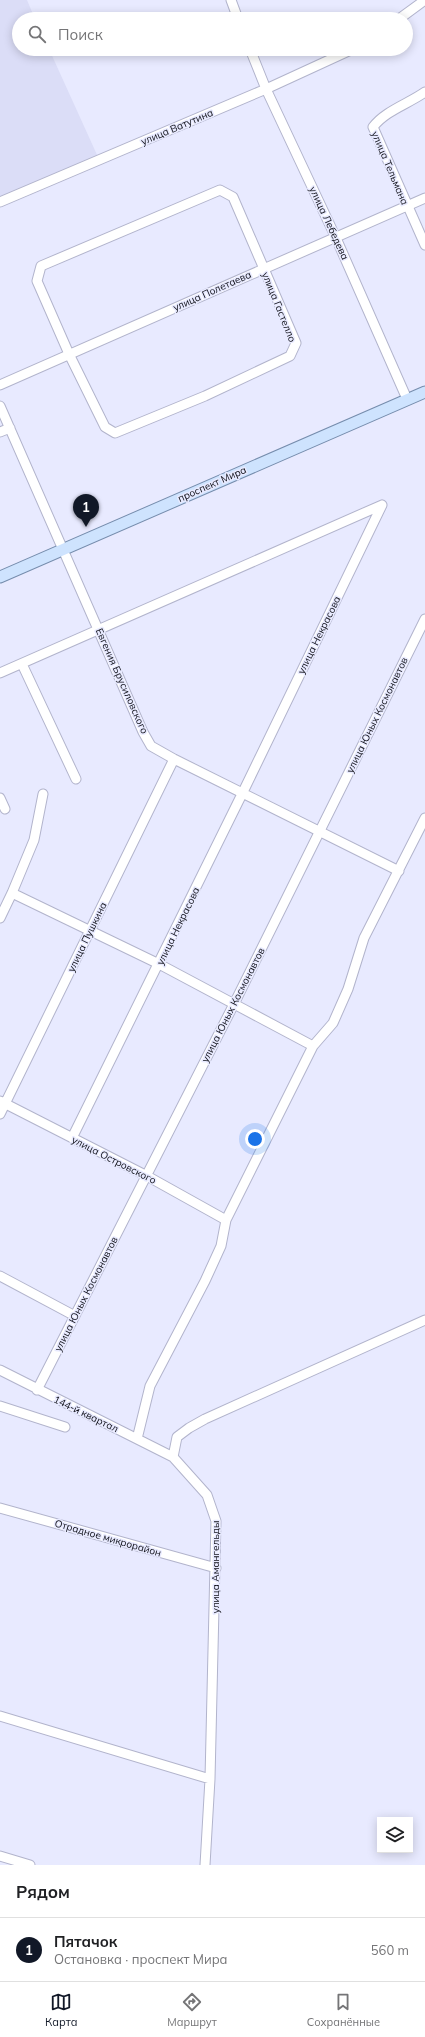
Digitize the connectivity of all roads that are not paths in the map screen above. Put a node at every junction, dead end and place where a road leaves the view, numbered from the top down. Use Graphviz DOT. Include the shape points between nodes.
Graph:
graph roads {
  1 [pos="231,0"];
  2 [pos="425,0"];
  3 [pos="235,12"];
  4 [pos="409,12"];
  5 [pos="253,56"];
  6 [pos="338,56"];
  7 [pos="266,89"];
  8 [pos="425,92"];
  9 [pos="425,198"];
  10 [pos="0,202"];
  11 [pos="407,207"];
  12 [pos="336,238"];
  13 [pos="425,245"];
  14 [pos="263,268"];
  15 [pos="69,354"];
  16 [pos="0,385"];
  17 [pos="424,394"];
  18 [pos="407,399"];
  19 [pos="0,406"];
  20 [pos="10,428"];
  21 [pos="0,432"];
  22 [pos="64,549"];
  23 [pos="0,577"];
  24 [pos="425,619"];
  25 [pos="99,628"];
  26 [pos="22,664"];
  27 [pos="0,673"];
  28 [pos="174,759"];
  29 [pos="76,779"];
  30 [pos="243,792"];
  31 [pos="43,794"];
  32 [pos="0,798"];
  33 [pos="5,809"];
  34 [pos="425,818"];
  35 [pos="319,831"];
  36 [pos="399,871"];
  37 [pos="12,893"];
  38 [pos="0,918"];
  39 [pos="89,931"];
  40 [pos="159,964"];
  41 [pos="234,1004"];
  42 [pos="312,1046"];
  43 [pos="2,1103"];
  44 [pos="0,1114"];
  45 [pos="72,1138"];
  46 [pos="147,1176"];
  47 [pos="226,1220"];
  48 [pos="0,1276"];
  49 [pos="75,1316"];
  50 [pos="425,1320"];
  51 [pos="0,1370"];
  52 [pos="37,1390"];
  53 [pos="0,1406"];
  54 [pos="65,1427"];
  55 [pos="137,1439"];
  56 [pos="173,1456"];
  57 [pos="0,1508"];
  58 [pos="216,1568"];
  59 [pos="0,1716"];
  60 [pos="210,1779"];
  61 [pos="0,1856"];
  62 [pos="30,1865"];
  63 [pos="205,1865"];
  1 -- 3 [label="street"];
  2 -- 4 [label="street"];
  5 -- 7 [label="street, улица Лебедева"];
  6 -- 7 [label="street, улица Ватутина"];
  7 -- 10 [label="street, улица Ватутина"];
  7 -- 12 [label="street, улица Лебедева"];
  8 -- 11 [label="street, улица Тельмана" via="379,118 373,127"];
  9 -- 11 [label="street, улица Полетаева"];
  11 -- 12 [label="street, улица Полетаева"];
  11 -- 13 [label="street, улица Тельмана"];
  12 -- 14 [label="street, улица Полетаева"];
  12 -- 18 [label="street, улица Лебедева"];
  14 -- 15 [label="street, улица Полетаева"];
  14 -- 15 [label="street, улица Гастелло" via="296,344 290,356 205,396 115,433 105,427"];
  14 -- 15 [label="street, улица Гастелло" via="233,197 220,190 41,266 37,282"];
  15 -- 16 [label="street, улица Полетаева"];
  17 -- 18 [label="main road, проспект Мира"];
  18 -- 22 [label="main road, проспект Мира"];
  19 -- 20 [label="street, Евгения Брусиловского"];
  20 -- 21 [label="street"];
  20 -- 22 [label="street, Евгения Брусиловского"];
  22 -- 23 [label="main road, проспект Мира"];
  22 -- 25 [label="street, Евгения Брусиловского"];
  24 -- 35 [label="street, улица Юных Космонавтов"];
  25 -- 26 [label="street, улица Некрасова"];
  25 -- 28 [label="street, Евгения Брусиловского" via="151,746"];
  25 -- 30 [label="street, улица Некрасова" via="382,505"];
  26 -- 27 [label="street, улица Некрасова"];
  26 -- 29 [label="street"];
  28 -- 30 [label="street, Евгения Брусиловского"];
  28 -- 39 [label="street, улица Пушкина"];
  30 -- 35 [label="street, Евгения Брусиловского"];
  30 -- 40 [label="street, улица Некрасова"];
  31 -- 37 [label="street" via="34,840"];
  32 -- 33 [label="street"];
  34 -- 36 [label="street"];
  35 -- 36 [label="street, Евгения Брусиловского"];
  35 -- 41 [label="street, улица Юных Космонавтов"];
  36 -- 42 [label="street" via="364,938 333,1024"];
  37 -- 38 [label="street"];
  37 -- 39 [label="street"];
  39 -- 40 [label="street"];
  39 -- 43 [label="street, улица Пушкина"];
  40 -- 41 [label="street"];
  40 -- 45 [label="street, улица Некрасова"];
  41 -- 42 [label="street"];
  41 -- 46 [label="street, улица Юных Космонавтов"];
  42 -- 47 [label="street"];
  43 -- 44 [label="street, улица Пушкина"];
  43 -- 45 [label="street, улица Островского"];
  45 -- 46 [label="street, улица Островского"];
  46 -- 47 [label="street, улица Островского"];
  46 -- 49 [label="street, улица Юных Космонавтов"];
  47 -- 55 [label="street" via="221,1246 206,1281 150,1386"];
  48 -- 49 [label="street"];
  49 -- 52 [label="street, улица Юных Космонавтов"];
  50 -- 56 [label="street" via="189,1428 178,1437"];
  51 -- 52 [label="street, 144-й квартал"];
  52 -- 55 [label="street, 144-й квартал"];
  53 -- 54 [label="street"];
  55 -- 56 [label="street, 144-й квартал"];
  56 -- 58 [label="street, улица Амангельды" via="207,1495 212,1506 216,1521"];
  57 -- 58 [label="street, Отрадное микрорайон"];
  58 -- 60 [label="street, улица Амангельды"];
  59 -- 60 [label="street"];
  60 -- 63 [label="street, улица Амангельды"];
  61 -- 62 [label="street"];
}
